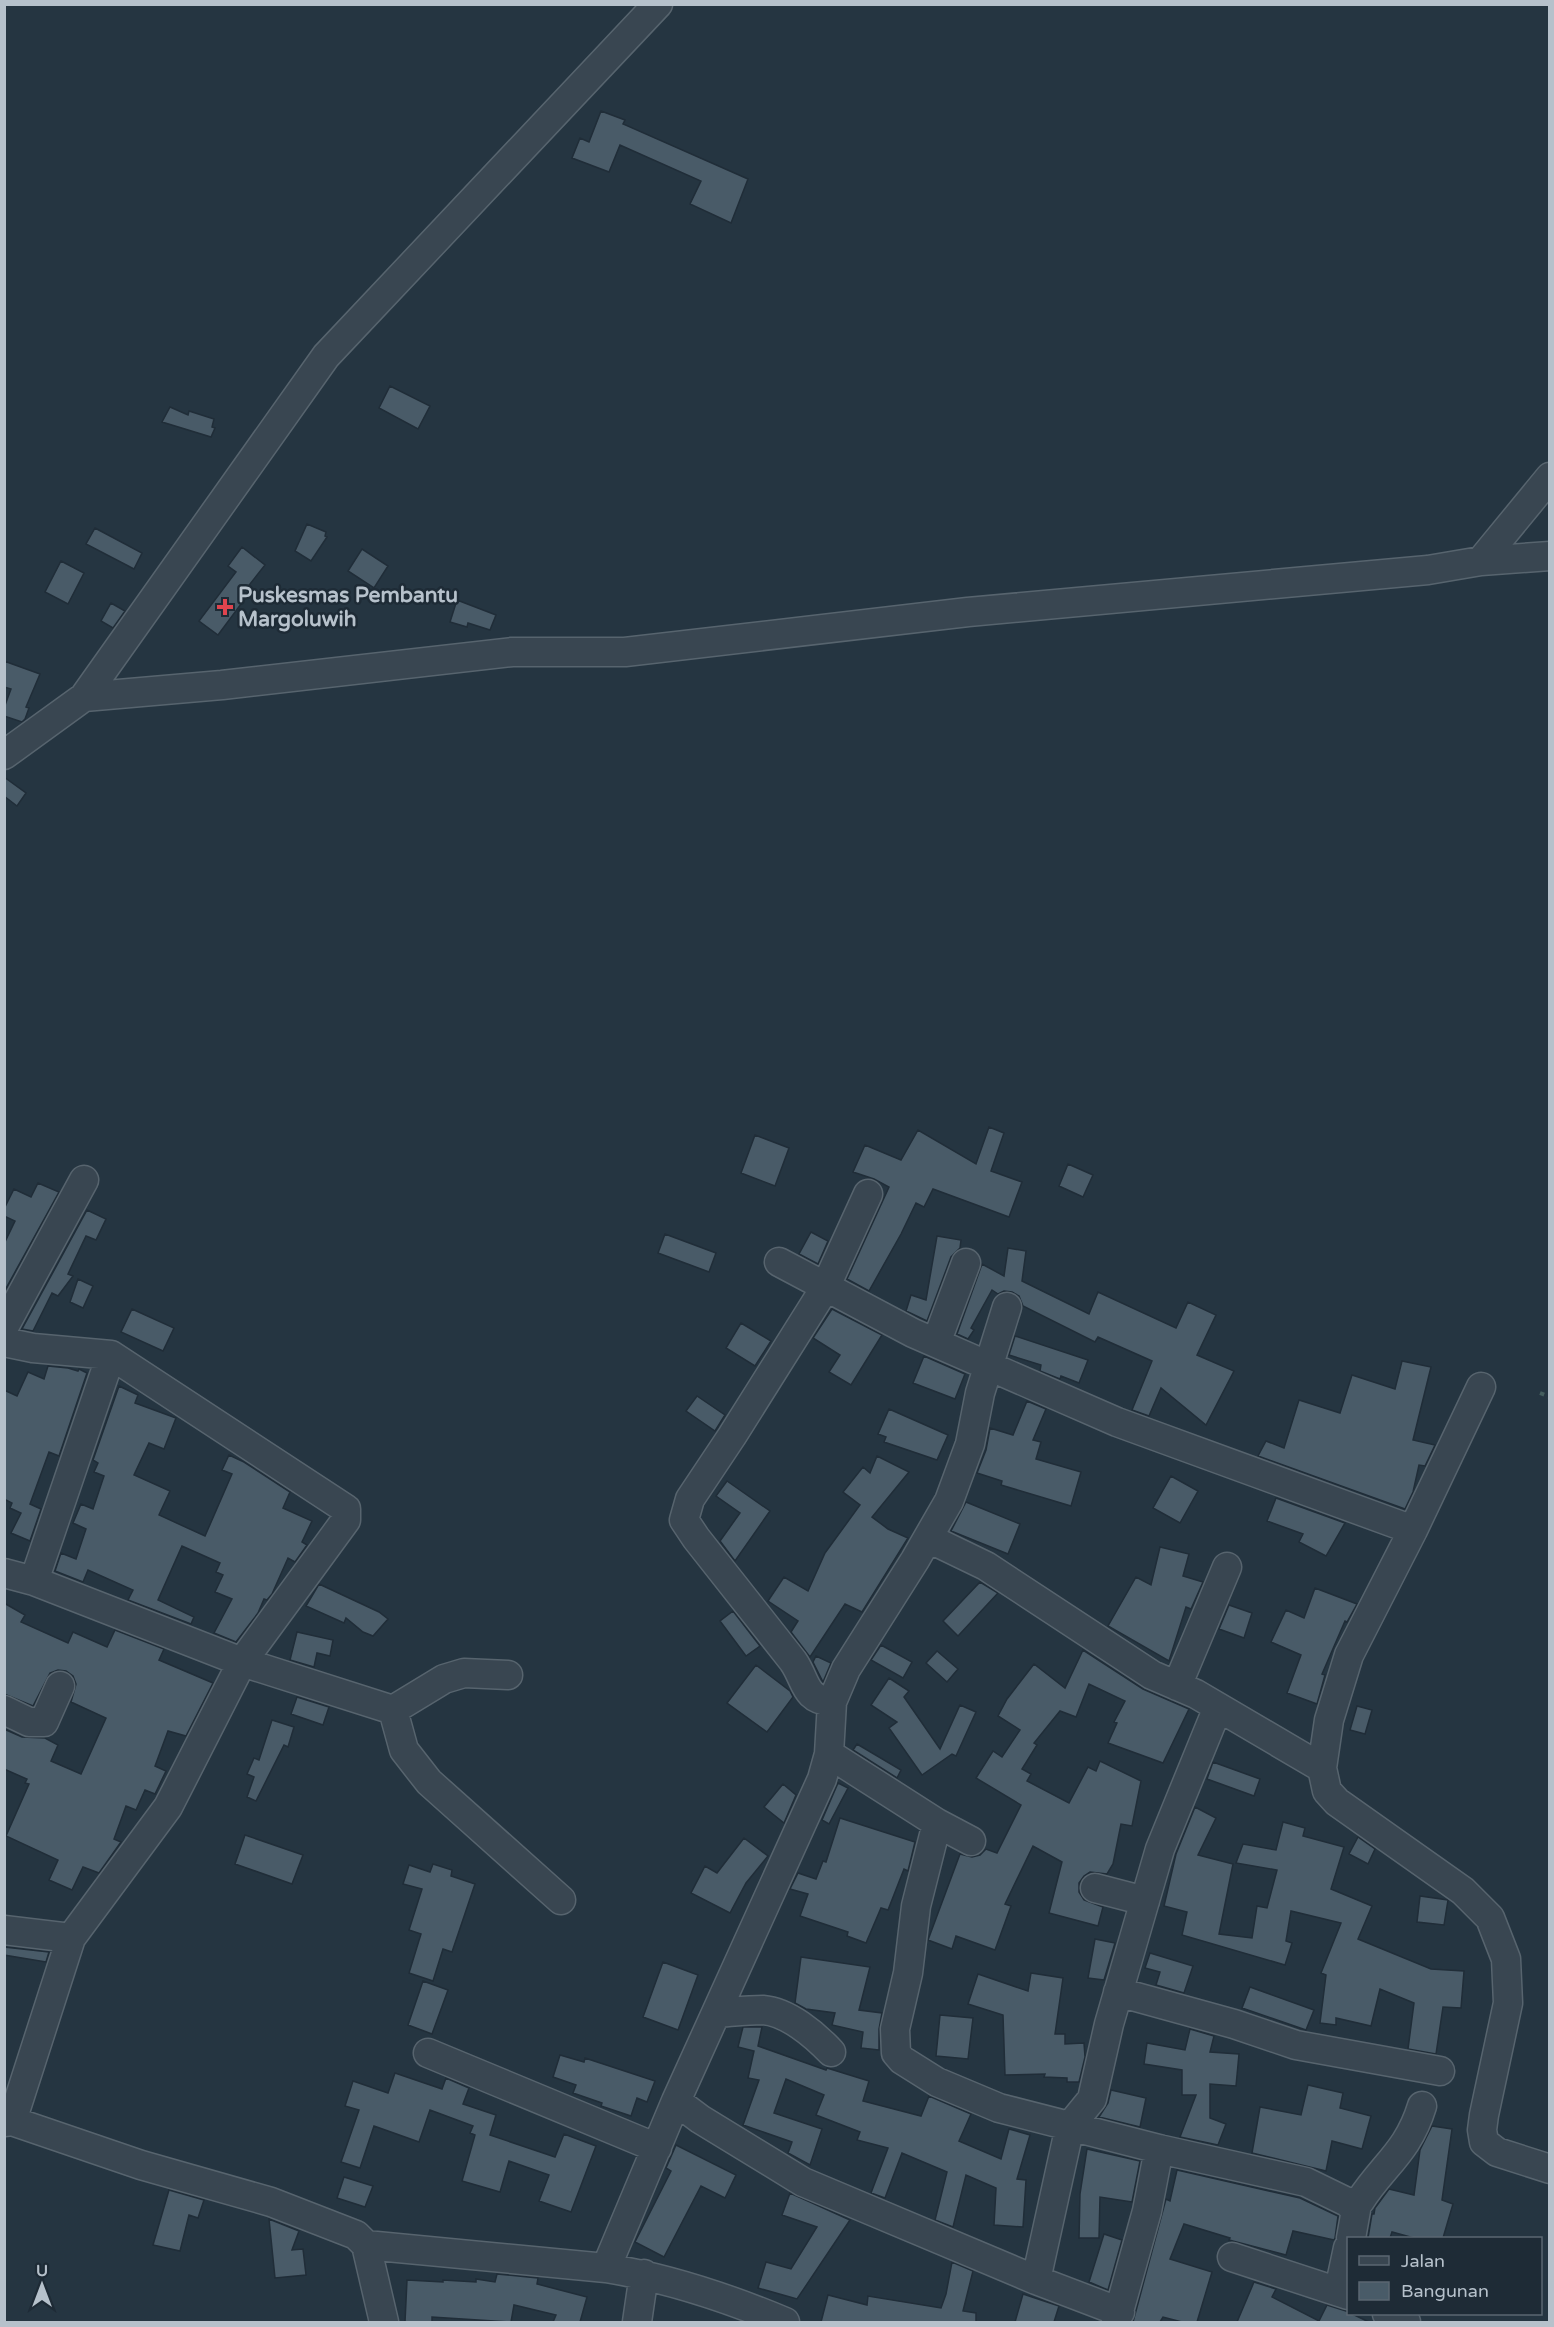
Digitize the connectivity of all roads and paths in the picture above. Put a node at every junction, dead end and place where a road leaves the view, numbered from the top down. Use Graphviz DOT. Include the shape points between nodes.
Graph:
graph roads {
  1 [pos="658,4"];
  2 [pos="1550,477"];
  3 [pos="1550,556"];
  4 [pos="1481,561"];
  5 [pos="84,697"];
  6 [pos="4,755"];
  7 [pos="84,1180"];
  8 [pos="868,1194"];
  9 [pos="779,1262"];
  10 [pos="966,1263"];
  11 [pos="825,1288"];
  12 [pos="1007,1307"];
  13 [pos="4,1327"];
  14 [pos="4,1342"];
  15 [pos="936,1343"];
  16 [pos="111,1354"];
  17 [pos="987,1366"];
  18 [pos="1481,1387"];
  19 [pos="1540,1394"];
  20 [pos="1550,1397"];
  21 [pos="1413,1530"];
  22 [pos="928,1538"];
  23 [pos="1227,1567"];
  24 [pos="4,1573"];
  25 [pos="33,1581"];
  26 [pos="242,1662"];
  27 [pos="508,1675"];
  28 [pos="60,1686"];
  29 [pos="1177,1686"];
  30 [pos="832,1702"];
  31 [pos="1218,1707"];
  32 [pos="4,1710"];
  33 [pos="393,1710"];
  34 [pos="829,1754"];
  35 [pos="1322,1768"];
  36 [pos="937,1823"];
  37 [pos="971,1840"];
  38 [pos="1095,1888"];
  39 [pos="561,1900"];
  40 [pos="1145,1901"];
  41 [pos="4,1930"];
  42 [pos="71,1938"];
  43 [pos="1118,1992"];
  44 [pos="716,2013"];
  45 [pos="831,2052"];
  46 [pos="428,2053"];
  47 [pos="1440,2071"];
  48 [pos="676,2101"];
  49 [pos="1422,2106"];
  50 [pos="8,2121"];
  51 [pos="1070,2126"];
  52 [pos="657,2148"];
  53 [pos="1159,2149"];
  54 [pos="1550,2169"];
  55 [pos="1347,2202"];
  56 [pos="1351,2237"];
  57 [pos="366,2245"];
  58 [pos="1232,2257"];
  59 [pos="1347,2259"];
  60 [pos="606,2268"];
  61 [pos="644,2274"];
  62 [pos="1036,2280"];
  63 [pos="1344,2293"];
  64 [pos="1391,2315"];
  65 [pos="755,2316"];
  66 [pos="1118,2317"];
  67 [pos="384,2322"];
  68 [pos="637,2322"];
  69 [pos="784,2322"];
  70 [pos="1406,2322"];
  1 -- 5 [label="street" via="326,356"];
  2 -- 4 [label="street"];
  3 -- 4 [label="street"];
  4 -- 5 [label="street" via="1428,570 968,612 625,652 512,652"];
  5 -- 6 [label="street"];
  7 -- 13 [label="street"];
  8 -- 11 [label="street"];
  9 -- 11 [label="street"];
  10 -- 15 [label="street"];
  11 -- 15 [label="street"];
  11 -- 30 [label="street" via="690,1499 684,1520 793,1661 808,1691 820,1701"];
  12 -- 17 [label="street"];
  14 -- 16 [label="street"];
  15 -- 17 [label="street"];
  16 -- 25 [label="street"];
  16 -- 26 [label="street" via="346,1509 346,1520"];
  17 -- 21 [label="street" via="1117,1422"];
  17 -- 22 [label="street" via="957,1481"];
  18 -- 21 [label="street"];
  19 -- 20 [label="path"];
  21 -- 35 [label="street" via="1349,1654 1329,1720"];
  22 -- 29 [label="street" via="986,1566 1138,1666"];
  22 -- 30 [label="street" via="846,1669"];
  23 -- 29 [label="street"];
  24 -- 25 [label="street"];
  25 -- 26 [label="street"];
  26 -- 33 [label="street"];
  26 -- 42 [label="street" via="168,1807"];
  27 -- 33 [label="street" via="464,1673 444,1679"];
  28 -- 32 [label="street" via="44,1722 29,1722"];
  29 -- 31 [label="street"];
  30 -- 34 [label="street"];
  31 -- 35 [label="street"];
  31 -- 40 [label="street" via="1160,1849"];
  33 -- 39 [label="street" via="404,1750 429,1782"];
  34 -- 36 [label="street"];
  34 -- 44 [label="street" via="822,1779"];
  35 -- 54 [label="street" via="1327,1791 1337,1802 1463,1891 1490,1918 1506,1959 1508,2003 1484,2115 1484,2142 1497,2152"];
  36 -- 37 [label="street"];
  36 -- 51 [label="street" via="916,1905 908,1973 895,2029 896,2053 937,2082 999,2108"];
  38 -- 40 [label="street"];
  40 -- 43 [label="street"];
  41 -- 42 [label="street"];
  42 -- 50 [label="street"];
  43 -- 47 [label="street" via="1296,2044"];
  43 -- 51 [label="street" via="1092,2099"];
  44 -- 45 [label="street" via="765,2010 814,2034"];
  44 -- 48 [label="street"];
  46 -- 52 [label="street"];
  48 -- 52 [label="street"];
  48 -- 62 [label="street" via="803,2182"];
  49 -- 55 [label="street" via="1416,2128 1400,2153 1376,2176 1360,2201"];
  50 -- 57 [label="street" via="271,2202 341,2228"];
  51 -- 53 [label="street"];
  51 -- 62 [label="street"];
  52 -- 60 [label="street"];
  53 -- 55 [label="street" via="1306,2182"];
  53 -- 66 [label="street" via="1147,2211"];
  55 -- 56 [label="street" via="1356,2210"];
  57 -- 60 [label="street"];
  57 -- 67 [label="street"];
  58 -- 63 [label="street"];
  59 -- 63 [label="street"];
  60 -- 61 [label="street"];
  61 -- 65 [label="street"];
  61 -- 68 [label="street"];
  62 -- 66 [label="street"];
  64 -- 70 [label="street"];
  65 -- 69 [label="street"];
}
